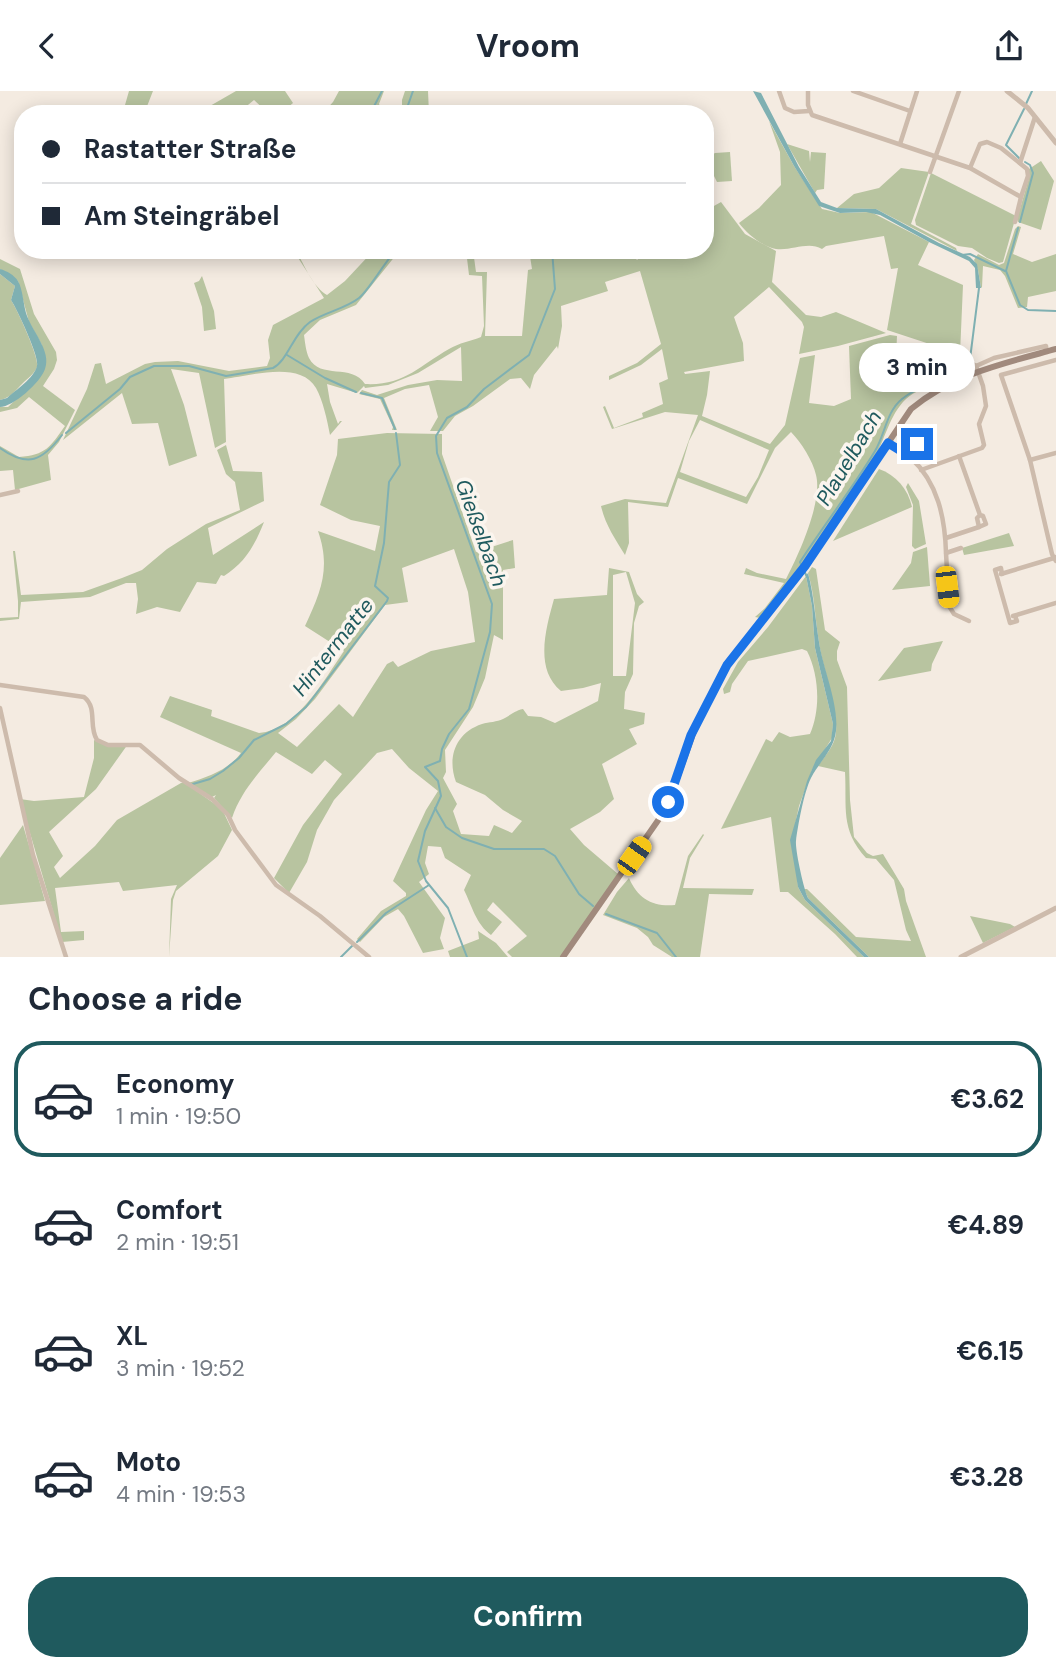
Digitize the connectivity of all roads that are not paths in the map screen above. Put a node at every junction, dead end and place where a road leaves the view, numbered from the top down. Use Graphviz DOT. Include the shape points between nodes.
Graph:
graph roads {
  1 [pos="779,91"];
  2 [pos="808,91"];
  3 [pos="853,91"];
  4 [pos="917,91"];
  5 [pos="959,91"];
  6 [pos="1007,91"];
  7 [pos="809,111"];
  8 [pos="910,111"];
  9 [pos="1035,116"];
  10 [pos="1056,142"];
  11 [pos="900,144"];
  12 [pos="936,155"];
  13 [pos="1020,163"];
  14 [pos="970,168"];
  15 [pos="930,172"];
  16 [pos="1021,197"];
  17 [pos="1015,222"];
  18 [pos="1054,353"];
  19 [pos="963,359"];
  20 [pos="975,367"];
  21 [pos="933,431"];
  22 [pos="888,443"];
  23 [pos="1056,453"];
  24 [pos="909,456"];
  25 [pos="959,456"];
  26 [pos="1030,460"];
  27 [pos="921,470"];
  28 [pos="18,491"];
  29 [pos="0,495"];
  30 [pos="946,538"];
  31 [pos="961,548"];
  32 [pos="946,553"];
  33 [pos="1055,558"];
  34 [pos="1056,603"];
  35 [pos="969,621"];
  36 [pos="0,685"];
  37 [pos="0,708"];
  38 [pos="1056,908"];
  39 [pos="66,957"];
  40 [pos="369,957"];
  41 [pos="564,957"];
  42 [pos="961,957"];
  1 -- 7 [label="street" via="785,108"];
  2 -- 7 [label="street"];
  3 -- 8 [label="street"];
  4 -- 8 [label="street"];
  5 -- 12 [label="street"];
  6 -- 9 [label="street"];
  7 -- 11 [label="street"];
  8 -- 11 [label="street"];
  9 -- 10 [label="street"];
  9 -- 13 [label="street"];
  11 -- 12 [label="street"];
  12 -- 14 [label="street"];
  12 -- 15 [label="street"];
  13 -- 14 [label="street" via="987,142 977,148"];
  13 -- 16 [label="street" via="1028,176"];
  14 -- 16 [label="street"];
  16 -- 17 [label="street"];
  18 -- 20 [label="main road"];
  18 -- 26 [label="street" via="1001,375"];
  19 -- 20 [label="street"];
  20 -- 22 [label="main road" via="923,399"];
  20 -- 25 [label="street" via="986,406 979,424 984,445"];
  21 -- 24 [label="street" via="925,433"];
  22 -- 24 [label="street"];
  22 -- 41 [label="main road" via="803,568 721,674 691,735 668,802"];
  23 -- 26 [label="street"];
  24 -- 27 [label="street"];
  25 -- 27 [label="street"];
  25 -- 30 [label="street" via="986,524"];
  26 -- 33 [label="street"];
  27 -- 30 [label="street" via="940,506"];
  28 -- 29 [label="street"];
  30 -- 32 [label="street"];
  31 -- 32 [label="street"];
  32 -- 35 [label="street" via="949,605 954,614"];
  33 -- 34 [label="street" via="999,575 1009,617"];
  36 -- 40 [label="street" via="83,697 92,708 97,740 140,745 212,799 276,884"];
  37 -- 39 [label="street" via="33,855"];
  38 -- 42 [label="street"];
}
